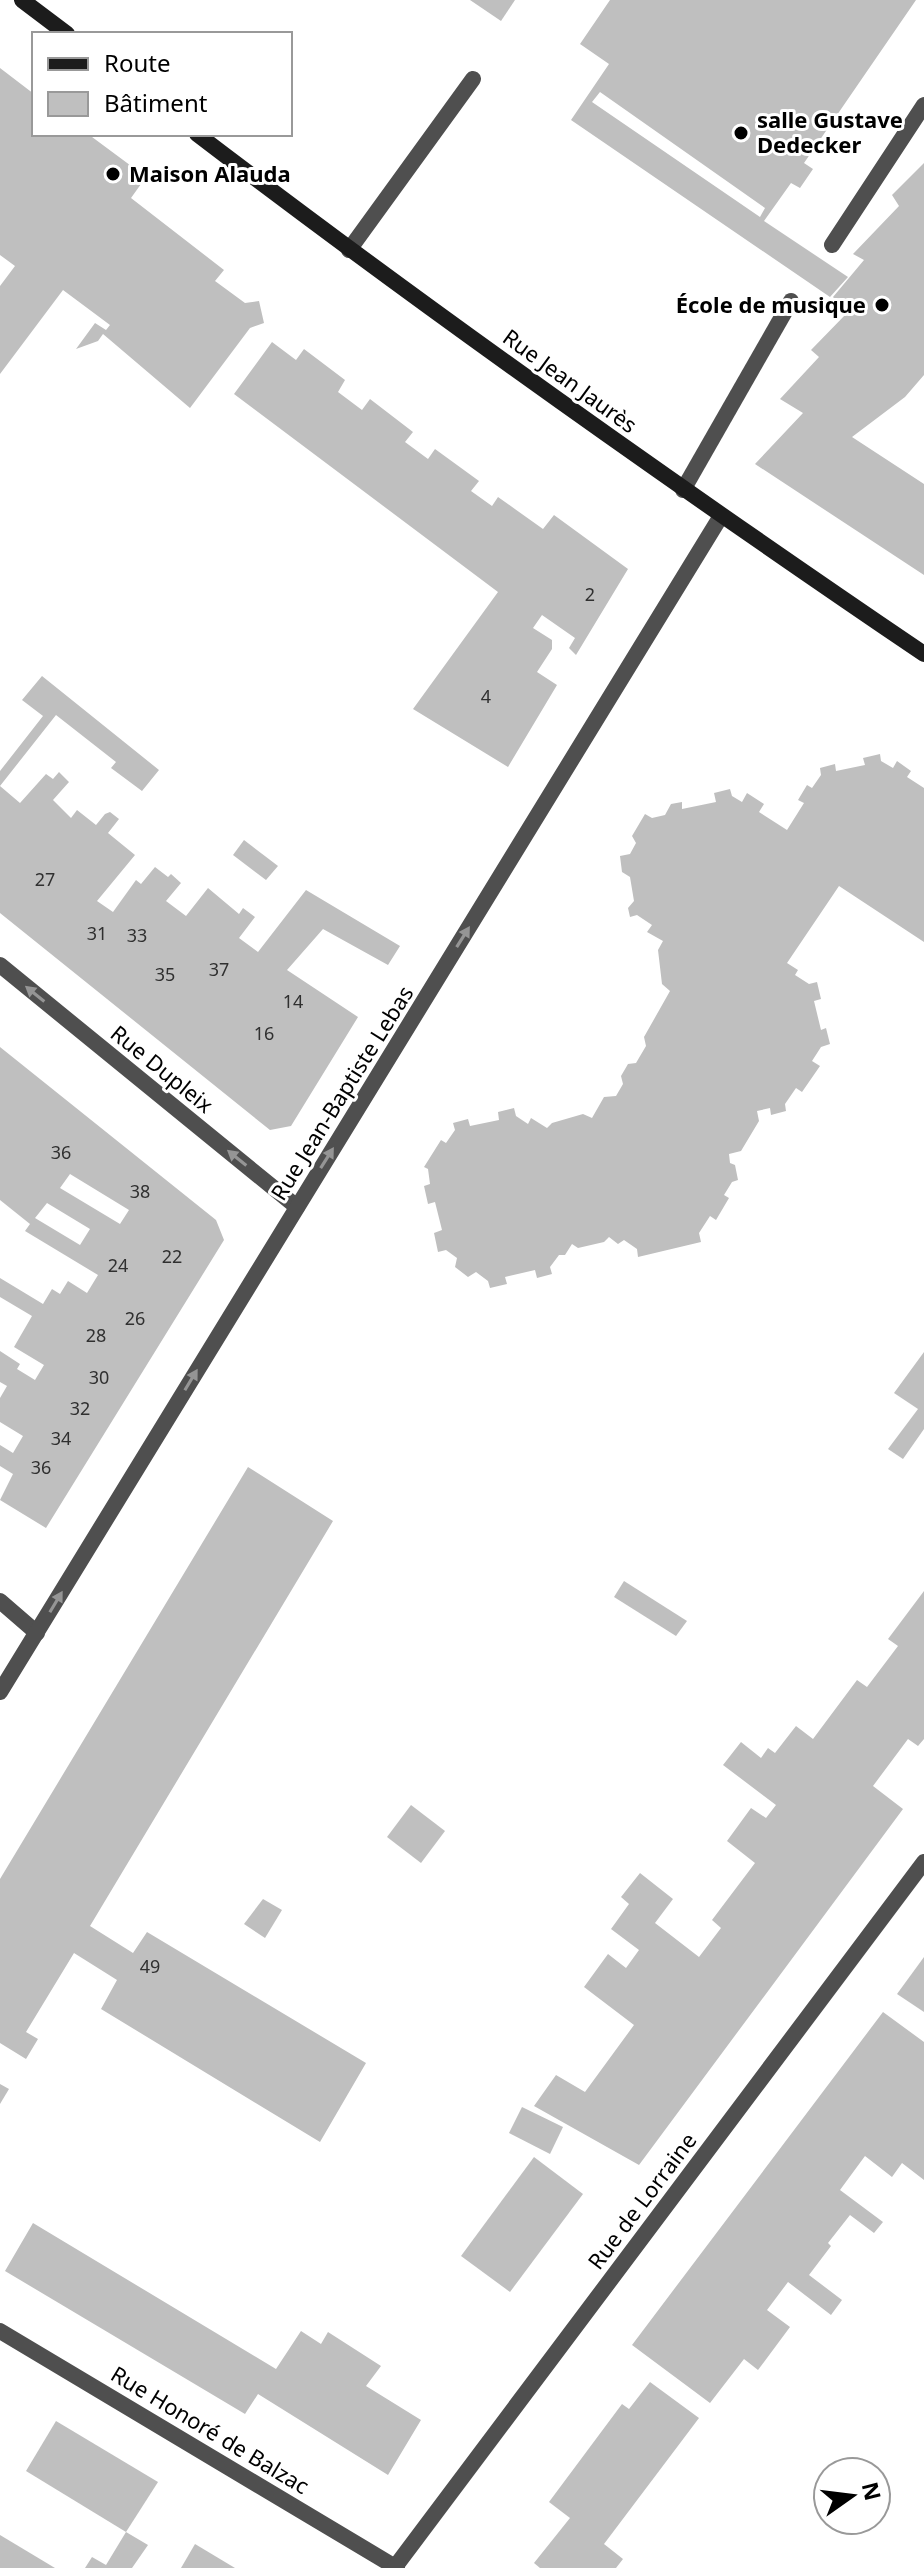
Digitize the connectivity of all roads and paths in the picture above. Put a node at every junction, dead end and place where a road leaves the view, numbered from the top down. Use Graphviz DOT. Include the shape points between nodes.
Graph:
graph roads {
  1 [pos="22,0"];
  2 [pos="64,32"];
  3 [pos="473,79"];
  4 [pos="924,105"];
  5 [pos="200,136"];
  6 [pos="832,245"];
  7 [pos="349,250"];
  8 [pos="791,301"];
  9 [pos="683,490"];
  10 [pos="721,516"];
  11 [pos="924,654"];
  12 [pos="0,965"];
  13 [pos="297,1207"];
  14 [pos="0,1601"];
  15 [pos="37,1633"];
  16 [pos="0,1692"];
  17 [pos="924,1862"];
  18 [pos="0,2331"];
  19 [pos="396,2567"];
  1 -- 2 [label="main road"];
  3 -- 7 [label="street"];
  4 -- 6 [label="street"];
  5 -- 7 [label="main road, Rue Jean Jaurès"];
  7 -- 9 [label="main road, Rue Jean Jaurès"];
  8 -- 9 [label="street"];
  9 -- 10 [label="main road, Rue Jean Jaurès"];
  10 -- 11 [label="main road, Rue Jean Jaurès"];
  13 -- 10 [label="street, Rue Jean-Baptiste Lebas, one-way"];
  13 -- 12 [label="street, Rue Dupleix, one-way"];
  15 -- 13 [label="street, Rue Jean-Baptiste Lebas, one-way"];
  14 -- 15 [label="street"];
  15 -- 16 [label="street, Rue Jean-Baptiste Lebas"];
  17 -- 19 [label="street, Rue de Lorraine"];
  18 -- 19 [label="street, Rue Honoré de Balzac"];
}
